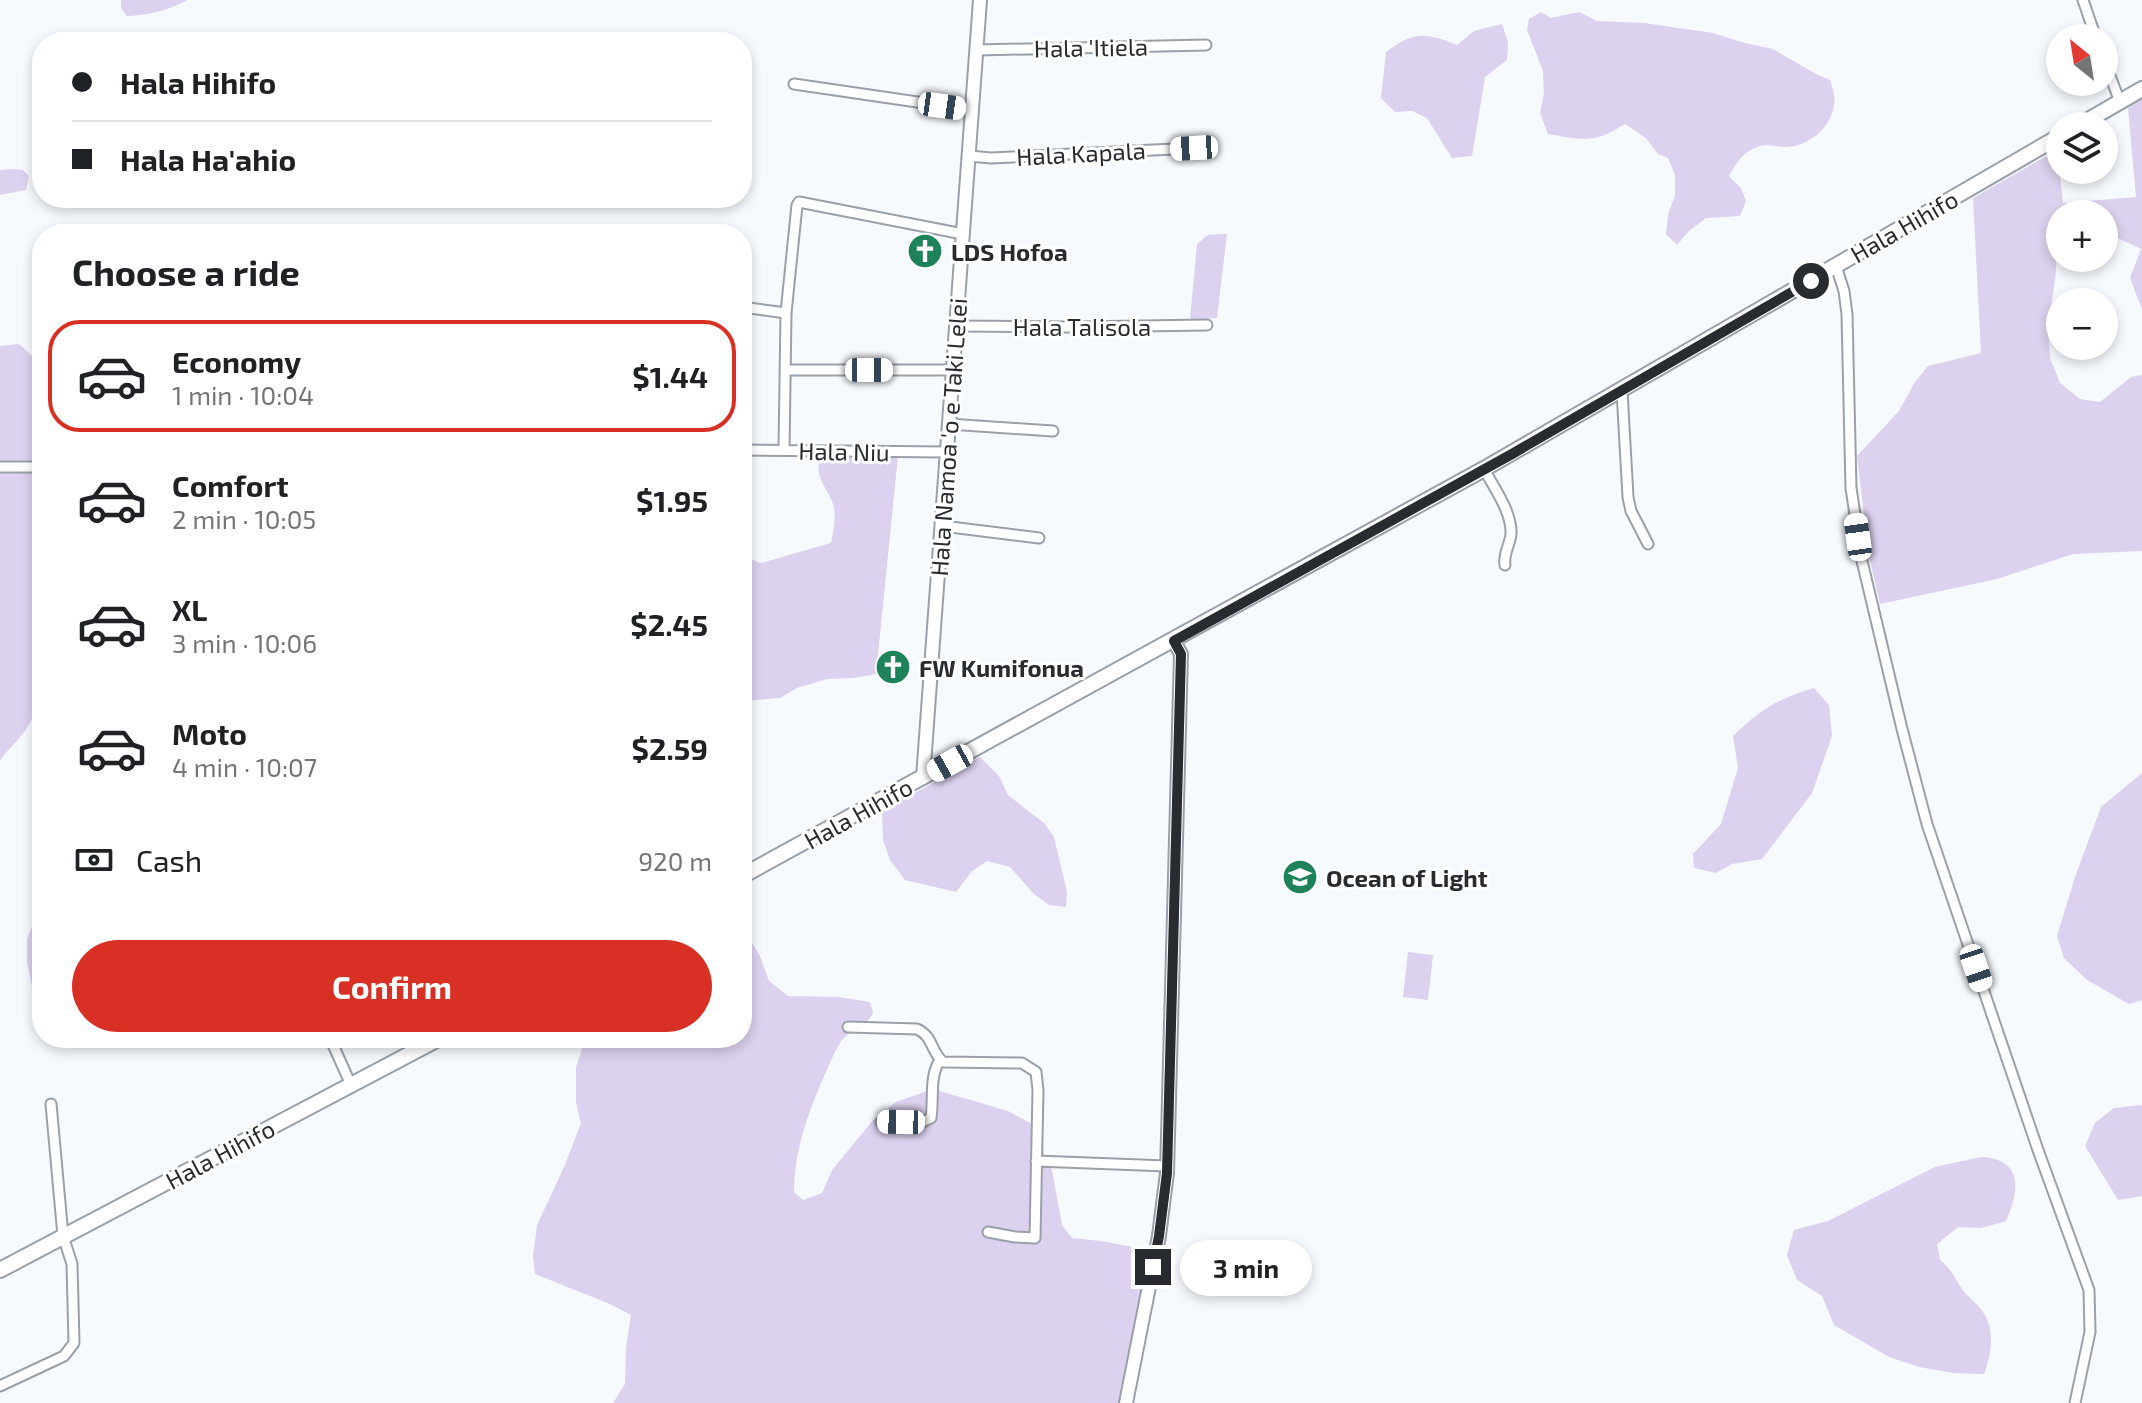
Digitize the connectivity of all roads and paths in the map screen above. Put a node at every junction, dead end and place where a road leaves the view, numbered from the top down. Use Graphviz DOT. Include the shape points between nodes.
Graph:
graph roads {
  1 [pos="980,0"];
  2 [pos="2083,0"];
  3 [pos="2091,24"];
  4 [pos="1206,45"];
  5 [pos="977,50"];
  6 [pos="794,84"];
  7 [pos="2142,89"];
  8 [pos="2118,96"];
  9 [pos="2120,102"];
  10 [pos="972,110"];
  11 [pos="2102,112"];
  12 [pos="2046,144"];
  13 [pos="1194,148"];
  14 [pos="969,156"];
  15 [pos="963,234"];
  16 [pos="1836,266"];
  17 [pos="752,308"];
  18 [pos="786,313"];
  19 [pos="1207,325"];
  20 [pos="957,326"];
  21 [pos="785,370"];
  22 [pos="953,370"];
  23 [pos="1622,391"];
  24 [pos="949,424"];
  25 [pos="1053,431"];
  26 [pos="752,450"];
  27 [pos="784,450"];
  28 [pos="946,452"];
  29 [pos="0,467"];
  30 [pos="32,467"];
  31 [pos="1484,469"];
  32 [pos="942,526"];
  33 [pos="1039,538"];
  34 [pos="1648,544"];
  35 [pos="1505,565"];
  36 [pos="1174,641"];
  37 [pos="923,778"];
  38 [pos="752,871"];
  39 [pos="848,1027"];
  40 [pos="334,1048"];
  41 [pos="421,1048"];
  42 [pos="940,1060"];
  43 [pos="351,1085"];
  44 [pos="51,1104"];
  45 [pos="881,1122"];
  46 [pos="1036,1161"];
  47 [pos="1167,1166"];
  48 [pos="988,1232"];
  49 [pos="63,1236"];
  50 [pos="0,1270"];
  51 [pos="0,1386"];
  52 [pos="1126,1403"];
  53 [pos="2075,1403"];
  1 -- 5 [label="street, Hala Namoa 'o e Taki Lelei"];
  2 -- 3 [label="street"];
  4 -- 5 [label="street, Hala 'Itiela"];
  5 -- 10 [label="street, Hala Namoa 'o e Taki Lelei"];
  6 -- 10 [label="street"];
  7 -- 9 [label="main road"];
  8 -- 9 [label="street"];
  9 -- 11 [label="main road"];
  10 -- 14 [label="street, Hala Namoa 'o e Taki Lelei"];
  12 -- 16 [label="main road, Hala Hihifo"];
  13 -- 14 [label="street, Hala Kapala"];
  14 -- 15 [label="street, Hala Namoa 'o e Taki Lelei"];
  15 -- 18 [label="street" via="799,202"];
  15 -- 20 [label="street, Hala Namoa 'o e Taki Lelei"];
  16 -- 23 [label="main road, Hala Hihifo"];
  16 -- 53 [label="street" via="1847,314 1851,488 1862,561 1902,729 1927,824 2089,1290 2090,1332"];
  17 -- 18 [label="street"];
  18 -- 21 [label="street"];
  19 -- 20 [label="street, Hala Talisola"];
  20 -- 22 [label="street, Hala Namoa 'o e Taki Lelei"];
  21 -- 22 [label="street"];
  21 -- 27 [label="street"];
  22 -- 24 [label="street, Hala Namoa 'o e Taki Lelei"];
  23 -- 31 [label="main road, Hala Hihifo"];
  23 -- 34 [label="street" via="1628,497"];
  24 -- 25 [label="street"];
  24 -- 28 [label="street, Hala Namoa 'o e Taki Lelei"];
  26 -- 27 [label="street, Hala Niu"];
  27 -- 28 [label="street, Hala Niu"];
  28 -- 32 [label="street, Hala Namoa 'o e Taki Lelei"];
  29 -- 30 [label="street"];
  31 -- 35 [label="street" via="1510,522"];
  31 -- 36 [label="main road, Hala Hihifo"];
  32 -- 33 [label="street"];
  32 -- 37 [label="street, Hala Namoa 'o e Taki Lelei"];
  36 -- 37 [label="main road, Hala Hihifo"];
  36 -- 47 [label="street" via="1181,654"];
  37 -- 38 [label="main road, Hala Hihifo"];
  39 -- 42 [label="street" via="917,1029 931,1039"];
  40 -- 43 [label="street"];
  41 -- 43 [label="main road, Hala Hihifo"];
  42 -- 45 [label="street" via="931,1118 920,1123"];
  42 -- 46 [label="street" via="1022,1063 1036,1072"];
  43 -- 49 [label="main road, Hala Hihifo"];
  44 -- 49 [label="street"];
  46 -- 47 [label="street"];
  46 -- 48 [label="street" via="1035,1238"];
  47 -- 52 [label="street" via="1159,1236"];
  49 -- 50 [label="main road, Hala Hihifo"];
  49 -- 51 [label="street" via="72,1264 74,1343 64,1356"];
}
